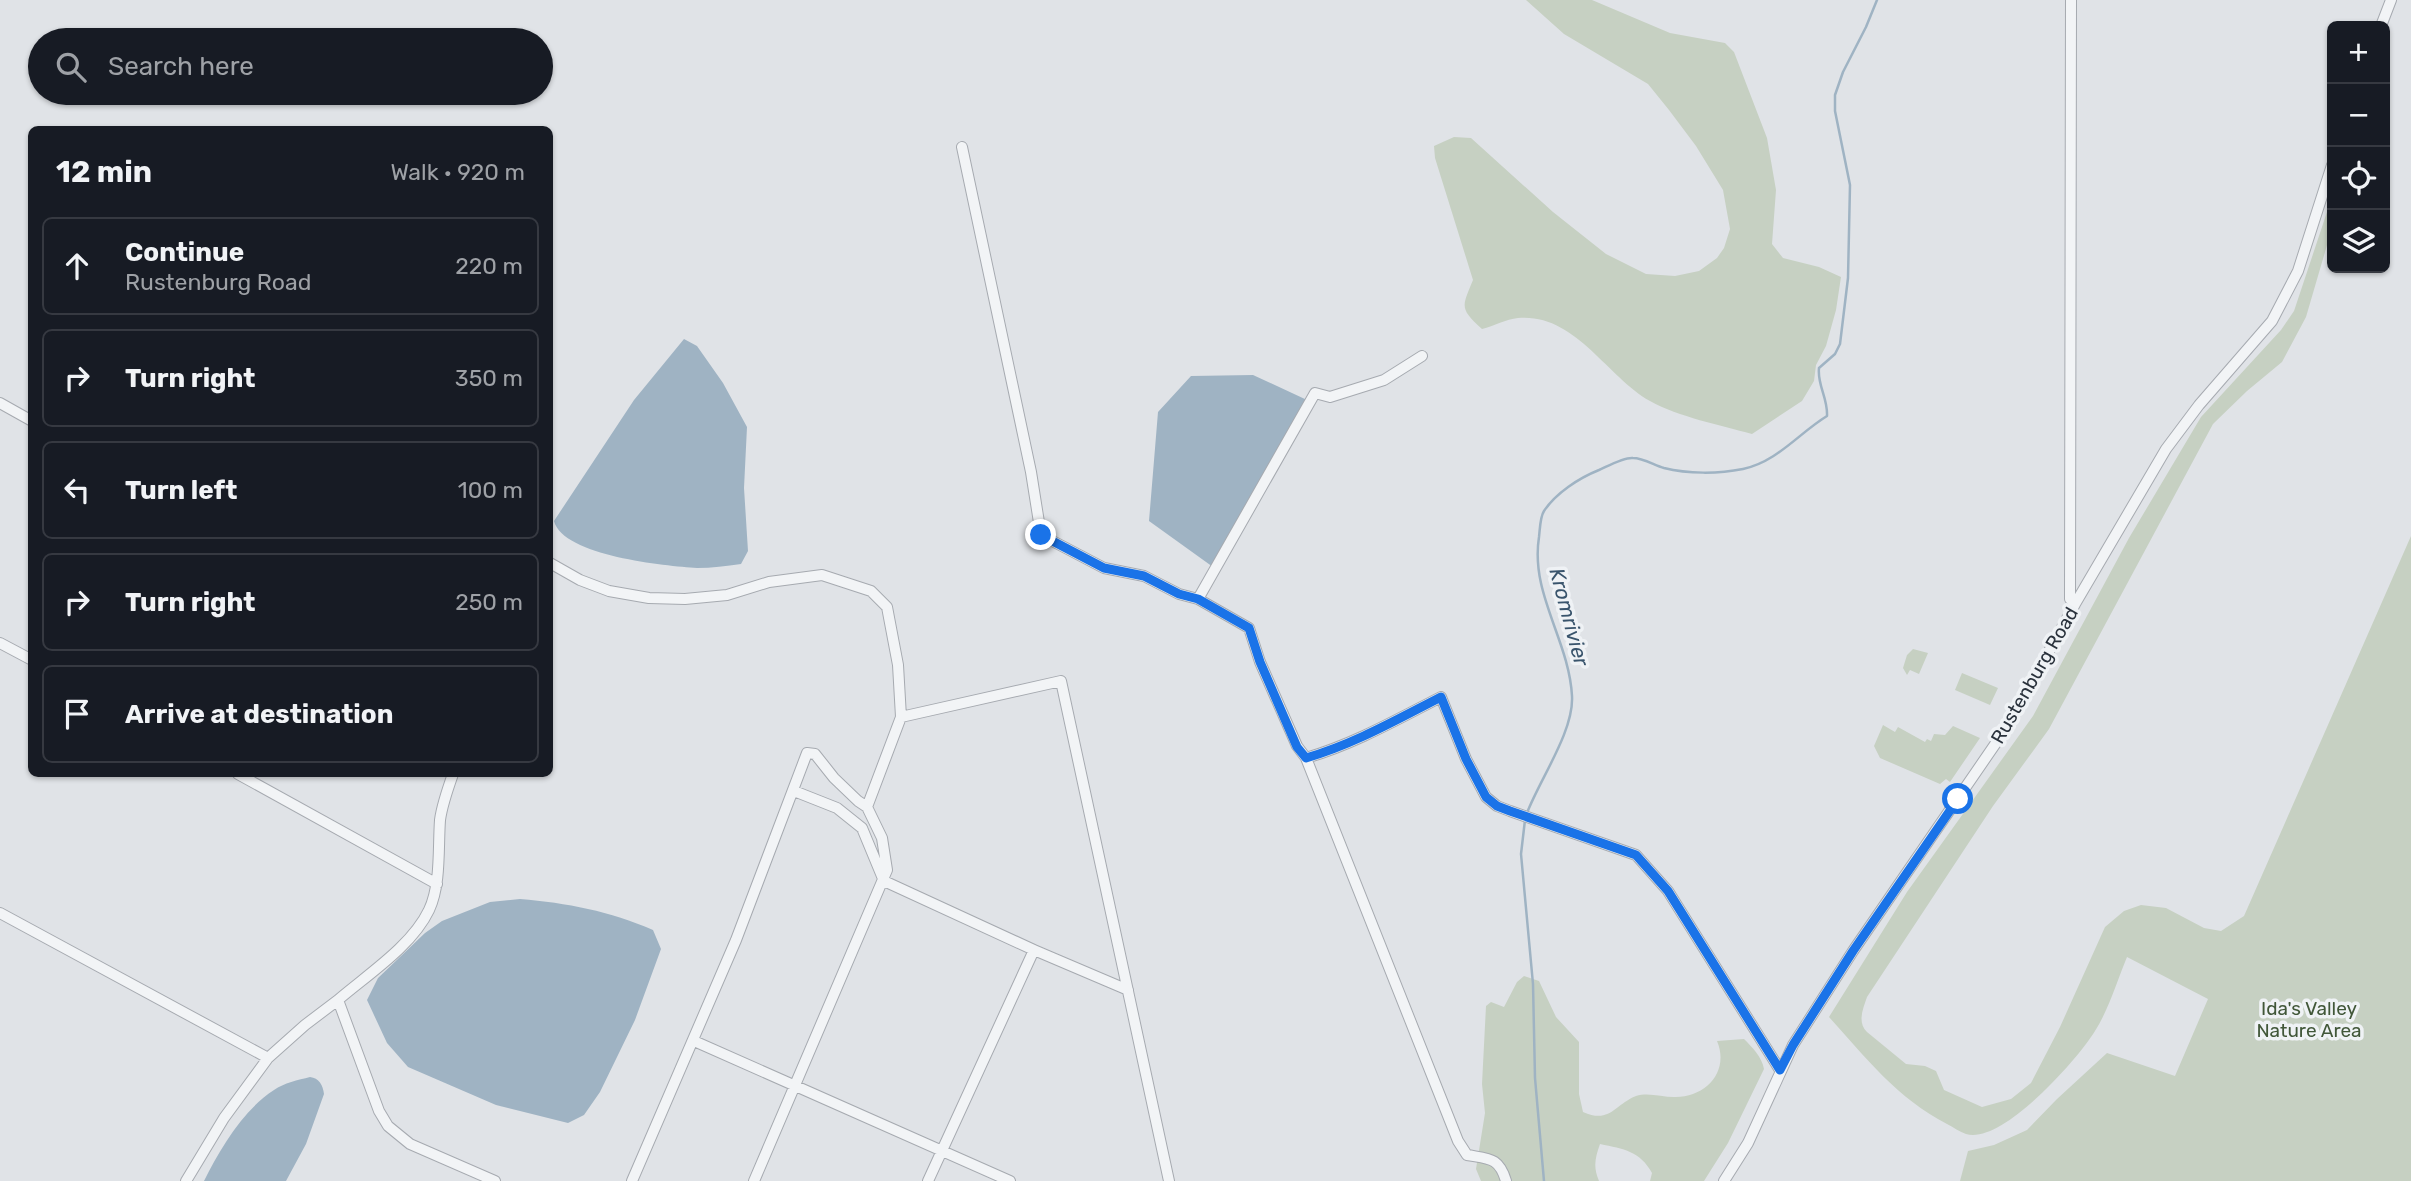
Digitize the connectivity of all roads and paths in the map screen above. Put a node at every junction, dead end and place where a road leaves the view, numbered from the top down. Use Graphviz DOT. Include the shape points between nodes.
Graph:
graph roads {
  1 [pos="2071,0"];
  2 [pos="2391,0"];
  3 [pos="2383,21"];
  4 [pos="962,147"];
  5 [pos="2327,181"];
  6 [pos="1422,356"];
  7 [pos="0,403"];
  8 [pos="28,419"];
  9 [pos="553,566"];
  10 [pos="1198,599"];
  11 [pos="2075,604"];
  12 [pos="0,643"];
  13 [pos="28,658"];
  14 [pos="901,718"];
  15 [pos="1306,758"];
  16 [pos="243,777"];
  17 [pos="452,777"];
  18 [pos="794,791"];
  19 [pos="867,807"];
  20 [pos="884,881"];
  21 [pos="436,884"];
  22 [pos="0,913"];
  23 [pos="1034,950"];
  24 [pos="1128,990"];
  25 [pos="338,1000"];
  26 [pos="694,1041"];
  27 [pos="268,1058"];
  28 [pos="1780,1070"];
  29 [pos="796,1085"];
  30 [pos="942,1151"];
  31 [pos="186,1181"];
  32 [pos="495,1181"];
  33 [pos="632,1181"];
  34 [pos="754,1181"];
  35 [pos="928,1181"];
  36 [pos="1010,1181"];
  37 [pos="1169,1181"];
  38 [pos="1506,1181"];
  39 [pos="1724,1181"];
  1 -- 11 [label="street" via="2069,464 2070,599"];
  2 -- 3 [label="street"];
  4 -- 10 [label="street" via="1041,535 1104,568 1144,576"];
  5 -- 11 [label="street, Rustenburg Road" via="2298,271 2277,313 2166,449"];
  6 -- 10 [label="street" via="1384,380 1330,397 1315,393"];
  7 -- 8 [label="street"];
  9 -- 14 [label="street" via="609,591 649,598 727,595 769,582 822,575 872,591 887,607 898,665"];
  10 -- 15 [label="street" via="1249,628 1297,747"];
  11 -- 28 [label="street, Rustenburg Road" via="2009,724 1853,951"];
  12 -- 13 [label="street"];
  14 -- 19 [label="street"];
  14 -- 24 [label="street" via="1061,681"];
  15 -- 28 [label="street" via="1376,732 1441,697 1466,759 1486,797 1497,806 1636,855 1668,891"];
  15 -- 38 [label="street" via="1458,1141 1467,1155 1494,1160"];
  16 -- 21 [label="street"];
  17 -- 21 [label="street" via="440,818"];
  18 -- 19 [label="street" via="807,753 815,754"];
  18 -- 20 [label="street" via="837,808 862,828"];
  18 -- 26 [label="street"];
  19 -- 20 [label="street" via="886,855"];
  20 -- 23 [label="street"];
  20 -- 29 [label="street"];
  21 -- 25 [label="street" via="431,907 397,951"];
  22 -- 27 [label="street"];
  23 -- 24 [label="street"];
  23 -- 30 [label="street"];
  24 -- 37 [label="street"];
  25 -- 27 [label="street"];
  25 -- 32 [label="street" via="387,1126 410,1144"];
  26 -- 29 [label="street"];
  26 -- 33 [label="street"];
  27 -- 31 [label="street"];
  28 -- 39 [label="street, Rustenburg Road" via="1748,1143"];
  29 -- 30 [label="street"];
  29 -- 34 [label="street"];
  30 -- 35 [label="street"];
  30 -- 36 [label="street"];
}
